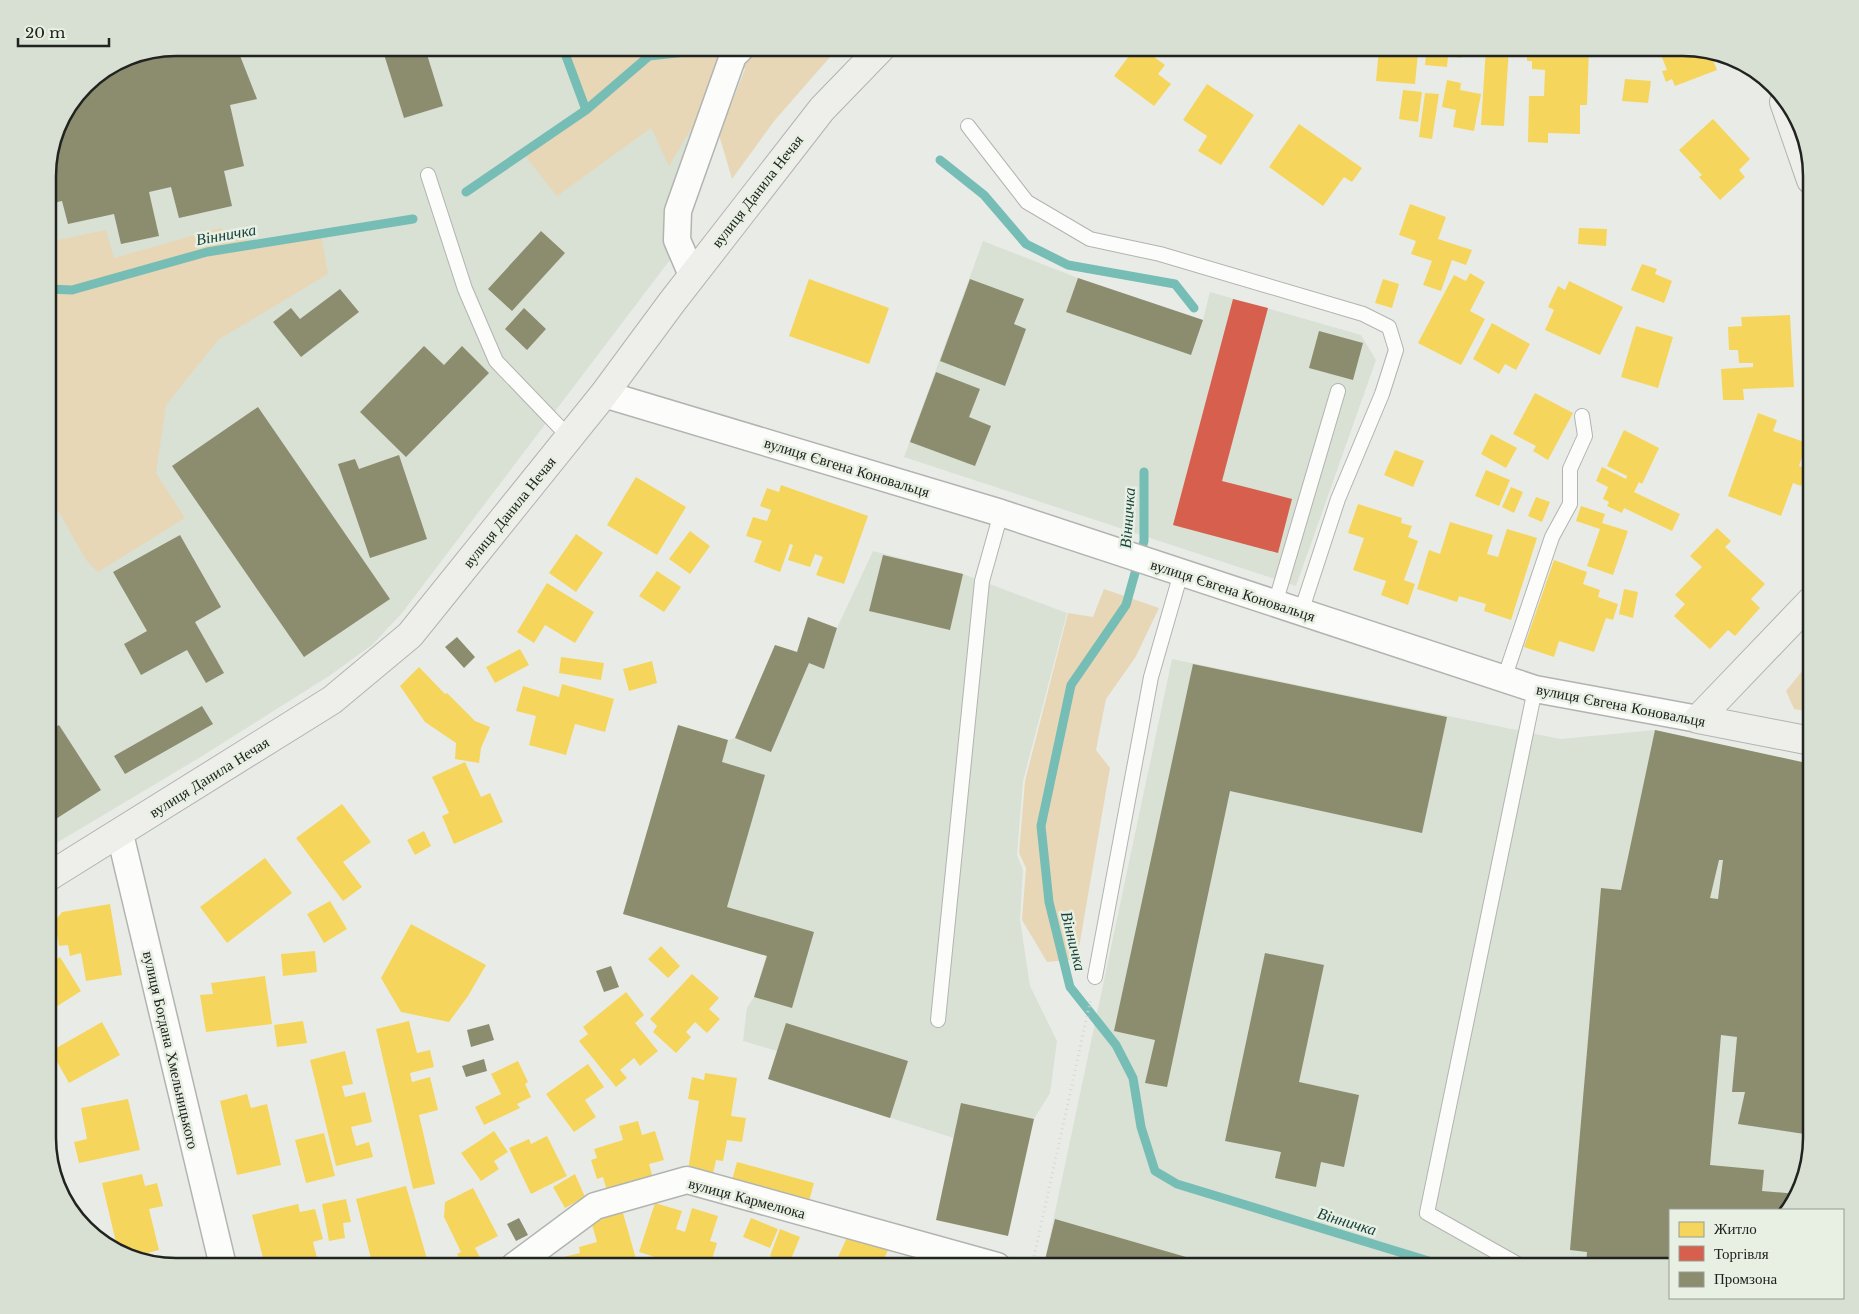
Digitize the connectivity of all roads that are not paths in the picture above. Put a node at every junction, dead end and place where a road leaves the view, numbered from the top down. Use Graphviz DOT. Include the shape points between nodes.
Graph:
graph roads {
  1 [pos="734,57"];
  2 [pos="873,57"];
  3 [pos="968,126"];
  4 [pos="428,175"];
  5 [pos="692,275"];
  6 [pos="1338,391"];
  7 [pos="604,394"];
  8 [pos="1582,416"];
  9 [pos="569,437"];
  10 [pos="1001,513"];
  11 [pos="1181,573"];
  12 [pos="1276,604"];
  13 [pos="1803,610"];
  14 [pos="1302,612"];
  15 [pos="1504,679"];
  16 [pos="1535,689"];
  17 [pos="1698,720"];
  18 [pos="1803,739"];
  19 [pos="120,834"];
  20 [pos="57,872"];
  21 [pos="1095,977"];
  22 [pos="938,1020"];
  23 [pos="221,1258"];
  24 [pos="525,1258"];
  25 [pos="967,1258"];
  26 [pos="1507,1258"];
  1 -- 5 [label="street" via="678,211 677,240"];
  2 -- 5 [label="main road, вулиця Данила Нечая" via="822,108"];
  3 -- 14 [label="lane" via="1027,202 1090,239 1160,254 1363,314 1389,327 1396,350 1382,394 1338,500"];
  4 -- 9 [label="lane" via="465,289 496,361"];
  5 -- 7 [label="main road, вулиця Данила Нечая"];
  6 -- 12 [label="lane"];
  7 -- 9 [label="main road, вулиця Данила Нечая"];
  7 -- 10 [label="street, вулиця Євгена Коновальця"];
  8 -- 15 [label="lane" via="1585,436 1570,470 1570,504 1552,537"];
  9 -- 19 [label="main road, вулиця Данила Нечая" via="410,635 332,700"];
  10 -- 11 [label="street, вулиця Євгена Коновальця"];
  10 -- 22 [label="lane" via="982,581"];
  11 -- 12 [label="street, вулиця Євгена Коновальця"];
  11 -- 21 [label="lane" via="1151,677"];
  12 -- 14 [label="street, вулиця Євгена Коновальця"];
  13 -- 17 [label="main road"];
  14 -- 15 [label="street, вулиця Євгена Коновальця"];
  15 -- 16 [label="street, вулиця Євгена Коновальця"];
  16 -- 17 [label="street, вулиця Євгена Коновальця"];
  16 -- 26 [label="lane" via="1427,1213"];
  17 -- 18 [label="main road, вулиця Євгена Коновальця"];
  19 -- 20 [label="main road, вулиця Данила Нечая"];
  19 -- 23 [label="street, вулиця Богдана Хмельницького"];
  24 -- 25 [label="street, вулиця Кармелюка" via="595,1206 686,1180"];
}
